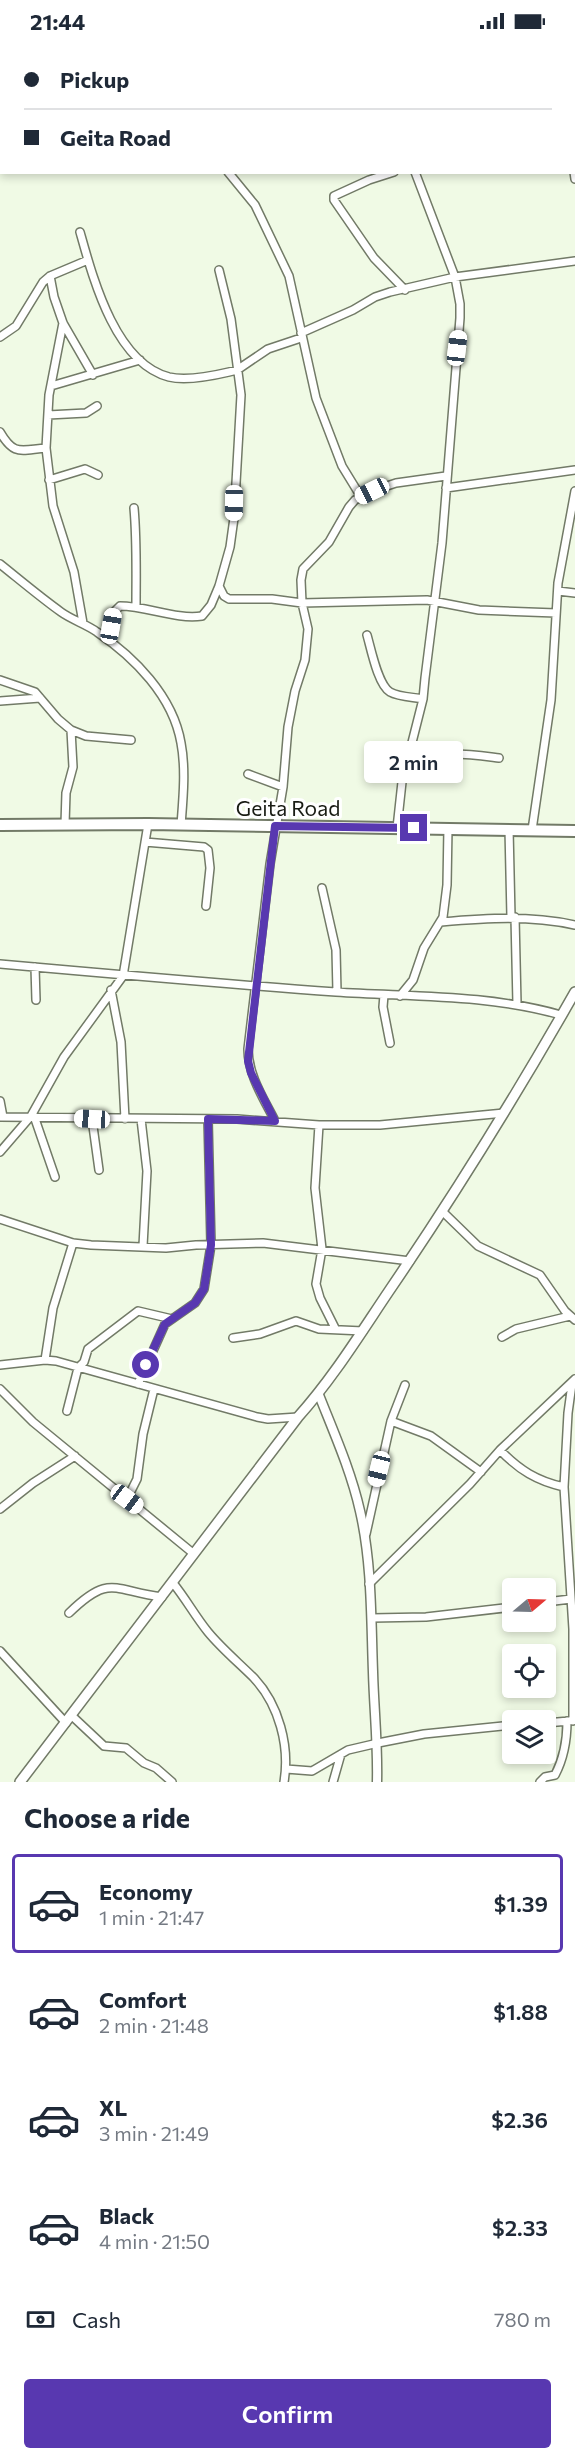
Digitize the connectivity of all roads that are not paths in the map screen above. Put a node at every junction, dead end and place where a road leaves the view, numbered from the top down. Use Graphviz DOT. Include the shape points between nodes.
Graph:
graph roads {
  1 [pos="230,174"];
  2 [pos="389,174"];
  3 [pos="416,174"];
  4 [pos="80,232"];
  5 [pos="88,260"];
  6 [pos="575,261"];
  7 [pos="219,270"];
  8 [pos="50,276"];
  9 [pos="454,277"];
  10 [pos="405,290"];
  11 [pos="63,323"];
  12 [pos="301,336"];
  13 [pos="0,337"];
  14 [pos="140,360"];
  15 [pos="237,370"];
  16 [pos="93,375"];
  17 [pos="51,386"];
  18 [pos="97,406"];
  19 [pos="48,415"];
  20 [pos="0,432"];
  21 [pos="46,448"];
  22 [pos="575,470"];
  23 [pos="98,475"];
  24 [pos="446,476"];
  25 [pos="49,480"];
  26 [pos="446,488"];
  27 [pos="575,490"];
  28 [pos="361,497"];
  29 [pos="134,508"];
  30 [pos="0,564"];
  31 [pos="219,586"];
  32 [pos="558,591"];
  33 [pos="575,593"];
  34 [pos="434,601"];
  35 [pos="302,603"];
  36 [pos="136,607"];
  37 [pos="556,613"];
  38 [pos="83,623"];
  39 [pos="368,635"];
  40 [pos="109,640"];
  41 [pos="0,680"];
  42 [pos="40,698"];
  43 [pos="423,699"];
  44 [pos="0,701"];
  45 [pos="71,730"];
  46 [pos="131,740"];
  47 [pos="499,758"];
  48 [pos="406,766"];
  49 [pos="248,774"];
  50 [pos="283,787"];
  51 [pos="65,824"];
  52 [pos="148,824"];
  53 [pos="0,825"];
  54 [pos="181,825"];
  55 [pos="275,826"];
  56 [pos="397,828"];
  57 [pos="448,828"];
  58 [pos="509,829"];
  59 [pos="532,830"];
  60 [pos="575,831"];
  61 [pos="145,842"];
  62 [pos="322,888"];
  63 [pos="206,906"];
  64 [pos="513,917"];
  65 [pos="441,922"];
  66 [pos="575,926"];
  67 [pos="0,964"];
  68 [pos="35,967"];
  69 [pos="123,976"];
  70 [pos="256,986"];
  71 [pos="111,990"];
  72 [pos="337,992"];
  73 [pos="384,995"];
  74 [pos="400,996"];
  75 [pos="574,999"];
  76 [pos="36,1000"];
  77 [pos="518,1004"];
  78 [pos="561,1015"];
  79 [pos="390,1043"];
  80 [pos="0,1101"];
  81 [pos="504,1113"];
  82 [pos="32,1116"];
  83 [pos="1,1117"];
  84 [pos="92,1119"];
  85 [pos="125,1119"];
  86 [pos="141,1119"];
  87 [pos="208,1119"];
  88 [pos="275,1121"];
  89 [pos="319,1125"];
  90 [pos="0,1152"];
  91 [pos="99,1170"];
  92 [pos="55,1177"];
  93 [pos="442,1211"];
  94 [pos="0,1219"];
  95 [pos="73,1243"];
  96 [pos="211,1245"];
  97 [pos="143,1246"];
  98 [pos="322,1249"];
  99 [pos="410,1261"];
  100 [pos="572,1318"];
  101 [pos="172,1319"];
  102 [pos="335,1328"];
  103 [pos="363,1331"];
  104 [pos="502,1336"];
  105 [pos="233,1338"];
  106 [pos="45,1360"];
  107 [pos="0,1365"];
  108 [pos="78,1368"];
  109 [pos="573,1382"];
  110 [pos="138,1384"];
  111 [pos="405,1385"];
  112 [pos="0,1389"];
  113 [pos="154,1389"];
  114 [pos="319,1395"];
  115 [pos="68,1411"];
  116 [pos="298,1417"];
  117 [pos="391,1421"];
  118 [pos="500,1450"];
  119 [pos="75,1456"];
  120 [pos="481,1472"];
  121 [pos="564,1487"];
  122 [pos="127,1499"];
  123 [pos="565,1503"];
  124 [pos="575,1503"];
  125 [pos="0,1509"];
  126 [pos="365,1540"];
  127 [pos="194,1554"];
  128 [pos="172,1583"];
  129 [pos="369,1584"];
  130 [pos="162,1597"];
  131 [pos="571,1599"];
  132 [pos="556,1601"];
  133 [pos="502,1609"];
  134 [pos="69,1613"];
  135 [pos="372,1618"];
  136 [pos="0,1651"];
  137 [pos="69,1719"];
  138 [pos="572,1721"];
  139 [pos="556,1722"];
  140 [pos="502,1726"];
  141 [pos="378,1743"];
  142 [pos="341,1754"];
  143 [pos="286,1769"];
  144 [pos="20,1782"];
  145 [pos="172,1782"];
  146 [pos="284,1782"];
  147 [pos="333,1782"];
  148 [pos="377,1782"];
  149 [pos="540,1782"];
  1 -- 12 [label="street" via="255,205 274,240 293,287"];
  2 -- 10 [label="street" via="334,196 334,200 374,258"];
  3 -- 9 [label="street"];
  4 -- 5 [label="street"];
  5 -- 8 [label="street"];
  5 -- 14 [label="street" via="108,313"];
  6 -- 9 [label="street"];
  7 -- 15 [label="street" via="231,319"];
  8 -- 11 [label="street"];
  8 -- 13 [label="street" via="35,292 16,326"];
  9 -- 10 [label="street"];
  9 -- 24 [label="street" via="460,318"];
  10 -- 12 [label="street" via="375,297"];
  11 -- 16 [label="street"];
  11 -- 17 [label="street"];
  12 -- 15 [label="street" via="268,349"];
  12 -- 28 [label="street" via="321,415 346,476"];
  14 -- 15 [label="street" via="158,372 178,378"];
  14 -- 16 [label="street"];
  15 -- 31 [label="street" via="241,395 234,518"];
  16 -- 17 [label="street"];
  17 -- 19 [label="street"];
  18 -- 19 [label="street" via="82,414"];
  19 -- 21 [label="street"];
  20 -- 21 [label="street" via="14,450"];
  21 -- 25 [label="street"];
  22 -- 26 [label="street"];
  23 -- 25 [label="street" via="85,469"];
  24 -- 26 [label="street"];
  24 -- 28 [label="street" via="396,483"];
  25 -- 38 [label="street" via="63,543 74,572"];
  26 -- 34 [label="street"];
  27 -- 32 [label="street"];
  28 -- 35 [label="street" via="349,507 329,542 303,569"];
  29 -- 36 [label="street" via="138,543"];
  30 -- 38 [label="street" via="63,614"];
  31 -- 35 [label="street" via="228,599"];
  31 -- 36 [label="street" via="202,616"];
  32 -- 33 [label="street"];
  32 -- 37 [label="street"];
  34 -- 35 [label="street"];
  34 -- 37 [label="street" via="479,610"];
  34 -- 43 [label="street"];
  35 -- 50 [label="street" via="308,628 305,660 288,727"];
  36 -- 40 [label="street" via="120,606 114,612"];
  37 -- 59 [label="street" via="551,700"];
  38 -- 40 [label="street"];
  39 -- 43 [label="street" via="387,690"];
  40 -- 54 [label="street" via="152,682 174,722 182,751"];
  41 -- 42 [label="street" via="23,686"];
  42 -- 44 [label="street"];
  42 -- 45 [label="street"];
  43 -- 48 [label="street"];
  45 -- 46 [label="street" via="86,736"];
  45 -- 51 [label="street" via="74,767 66,793"];
  47 -- 48 [label="street" via="448,753 421,758"];
  48 -- 56 [label="street"];
  49 -- 50 [label="street"];
  50 -- 55 [label="street"];
  51 -- 52 [label="highway, Geita Road"];
  51 -- 53 [label="highway, Geita Road"];
  52 -- 54 [label="highway, Geita Road"];
  52 -- 61 [label="street"];
  54 -- 55 [label="highway, Geita Road"];
  55 -- 56 [label="highway, Geita Road"];
  55 -- 70 [label="street"];
  56 -- 57 [label="highway, Geita Road"];
  57 -- 58 [label="highway, Geita Road"];
  57 -- 65 [label="street" via="446,897"];
  58 -- 59 [label="highway, Geita Road"];
  58 -- 64 [label="street"];
  59 -- 60 [label="highway, Geita Road"];
  61 -- 63 [label="street" via="208,850"];
  61 -- 69 [label="street"];
  62 -- 72 [label="street" via="336,950"];
  64 -- 65 [label="street"];
  64 -- 66 [label="street"];
  64 -- 77 [label="street"];
  65 -- 74 [label="street" via="423,948 413,980"];
  67 -- 68 [label="street"];
  68 -- 69 [label="street"];
  68 -- 76 [label="street"];
  69 -- 70 [label="street"];
  69 -- 71 [label="street"];
  70 -- 72 [label="street"];
  70 -- 88 [label="street" via="248,1061"];
  71 -- 82 [label="street" via="64,1057"];
  71 -- 85 [label="street" via="122,1042"];
  72 -- 73 [label="street"];
  73 -- 74 [label="street"];
  73 -- 79 [label="street" via="382,1007"];
  74 -- 77 [label="street"];
  75 -- 78 [label="main road"];
  77 -- 78 [label="street"];
  78 -- 81 [label="main road"];
  80 -- 83 [label="street"];
  81 -- 89 [label="street" via="380,1125"];
  81 -- 93 [label="main road"];
  82 -- 83 [label="street"];
  82 -- 84 [label="street"];
  82 -- 90 [label="street"];
  82 -- 92 [label="street"];
  84 -- 85 [label="street"];
  84 -- 91 [label="street"];
  85 -- 86 [label="street"];
  86 -- 87 [label="street"];
  86 -- 97 [label="street" via="147,1171"];
  87 -- 88 [label="street"];
  87 -- 96 [label="street"];
  88 -- 89 [label="street"];
  89 -- 98 [label="street" via="315,1188"];
  93 -- 99 [label="main road"];
  93 -- 100 [label="street" via="478,1246 540,1275"];
  94 -- 95 [label="street"];
  95 -- 97 [label="street"];
  95 -- 106 [label="street" via="53,1308"];
  96 -- 97 [label="street"];
  96 -- 98 [label="street" via="263,1243"];
  96 -- 101 [label="street" via="201,1295"];
  98 -- 99 [label="street"];
  98 -- 102 [label="street" via="316,1284"];
  99 -- 103 [label="main road"];
  100 -- 104 [label="street" via="516,1329"];
  101 -- 108 [label="street" via="135,1312 93,1343"];
  101 -- 110 [label="street" via="160,1331"];
  102 -- 103 [label="street"];
  102 -- 105 [label="street" via="319,1329 296,1322"];
  103 -- 114 [label="main road"];
  106 -- 107 [label="street"];
  106 -- 108 [label="street"];
  108 -- 110 [label="street"];
  108 -- 115 [label="street"];
  109 -- 118 [label="street"];
  109 -- 121 [label="street"];
  110 -- 113 [label="street"];
  111 -- 117 [label="street"];
  112 -- 119 [label="street"];
  113 -- 116 [label="street" via="256,1417"];
  113 -- 122 [label="street" via="137,1479"];
  114 -- 116 [label="main road"];
  114 -- 126 [label="street" via="347,1465"];
  116 -- 127 [label="main road"];
  117 -- 120 [label="street" via="431,1436"];
  117 -- 126 [label="street"];
  118 -- 120 [label="street"];
  118 -- 121 [label="street" via="524,1472"];
  119 -- 122 [label="street"];
  119 -- 125 [label="street"];
  120 -- 129 [label="street"];
  121 -- 123 [label="street"];
  122 -- 127 [label="street"];
  123 -- 124 [label="street"];
  123 -- 131 [label="street"];
  126 -- 129 [label="street"];
  127 -- 128 [label="main road"];
  128 -- 130 [label="main road"];
  128 -- 143 [label="street" via="208,1632 254,1678 271,1702 283,1738"];
  129 -- 135 [label="street"];
  130 -- 134 [label="street" via="108,1587 93,1592"];
  130 -- 137 [label="main road"];
  131 -- 132 [label="street"];
  131 -- 138 [label="street"];
  133 -- 135 [label="street"];
  135 -- 141 [label="street"];
  136 -- 137 [label="street"];
  137 -- 144 [label="main road"];
  137 -- 145 [label="street" via="104,1746 126,1748"];
  138 -- 139 [label="street"];
  138 -- 149 [label="street" via="555,1775"];
  140 -- 141 [label="street"];
  141 -- 142 [label="street"];
  141 -- 148 [label="street"];
  142 -- 143 [label="street" via="312,1771"];
  142 -- 147 [label="street"];
  143 -- 146 [label="street"];
}
